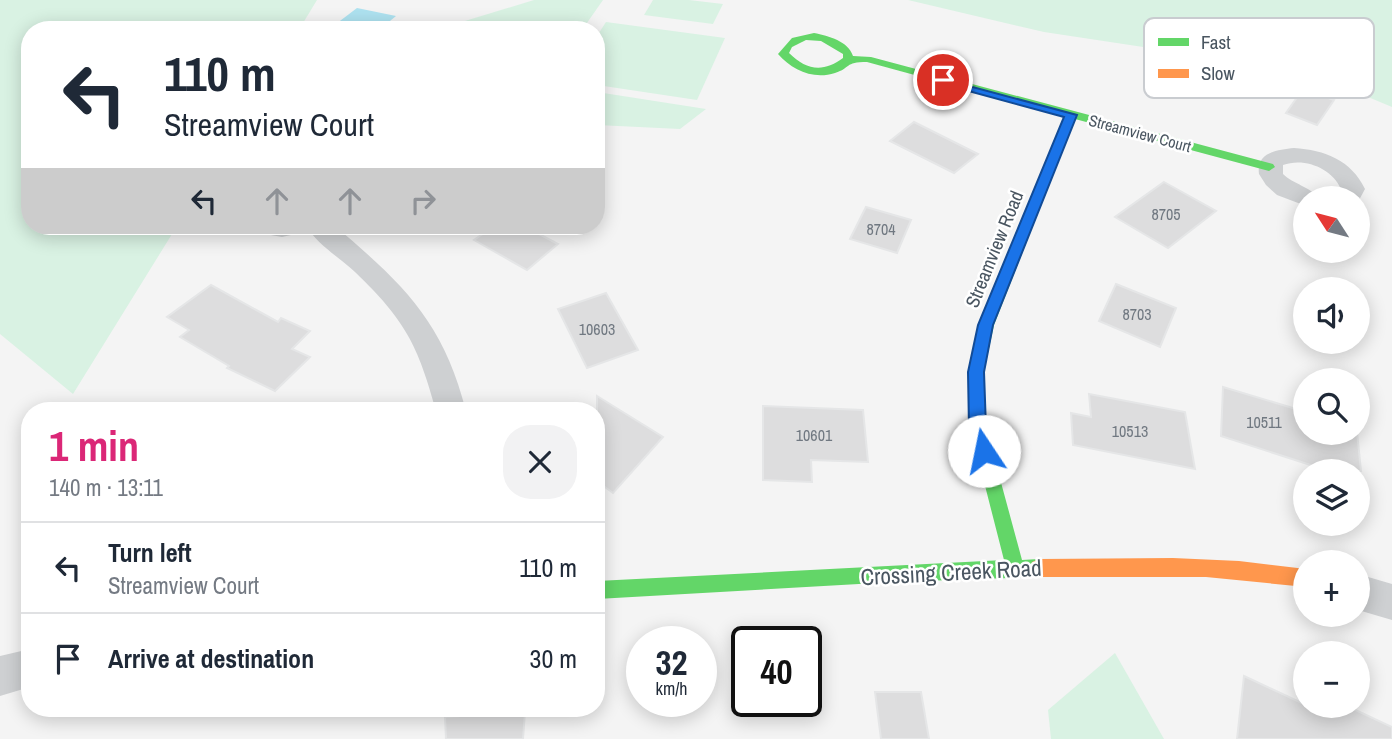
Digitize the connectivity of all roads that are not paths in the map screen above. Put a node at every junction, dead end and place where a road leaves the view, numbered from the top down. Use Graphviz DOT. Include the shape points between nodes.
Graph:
graph roads {
  1 [pos="848,59"];
  2 [pos="1071,115"];
  3 [pos="1269,167"];
  4 [pos="1352,186"];
  5 [pos="1293,191"];
  6 [pos="329,235"];
  7 [pos="449,402"];
  8 [pos="1015,567"];
  9 [pos="1293,576"];
  10 [pos="605,590"];
  11 [pos="1370,596"];
  12 [pos="1392,602"];
  13 [pos="21,670"];
  14 [pos="0,676"];
  1 -- 2 [label="street, Streamview Court" via="867,59"];
  2 -- 3 [label="street, Streamview Court"];
  2 -- 8 [label="street, Streamview Road" via="986,325 976,372 978,428"];
  3 -- 4 [label="street" via="1272,161 1300,155 1325,162 1345,175"];
  3 -- 5 [label="street, Streamview Court" via="1276,181"];
  6 -- 7 [label="street" via="395,295 424,335"];
  8 -- 9 [label="street, Crossing Creek Road" via="1208,565"];
  8 -- 10 [label="street, Crossing Creek Road"];
  11 -- 12 [label="street"];
  13 -- 14 [label="street"];
}
